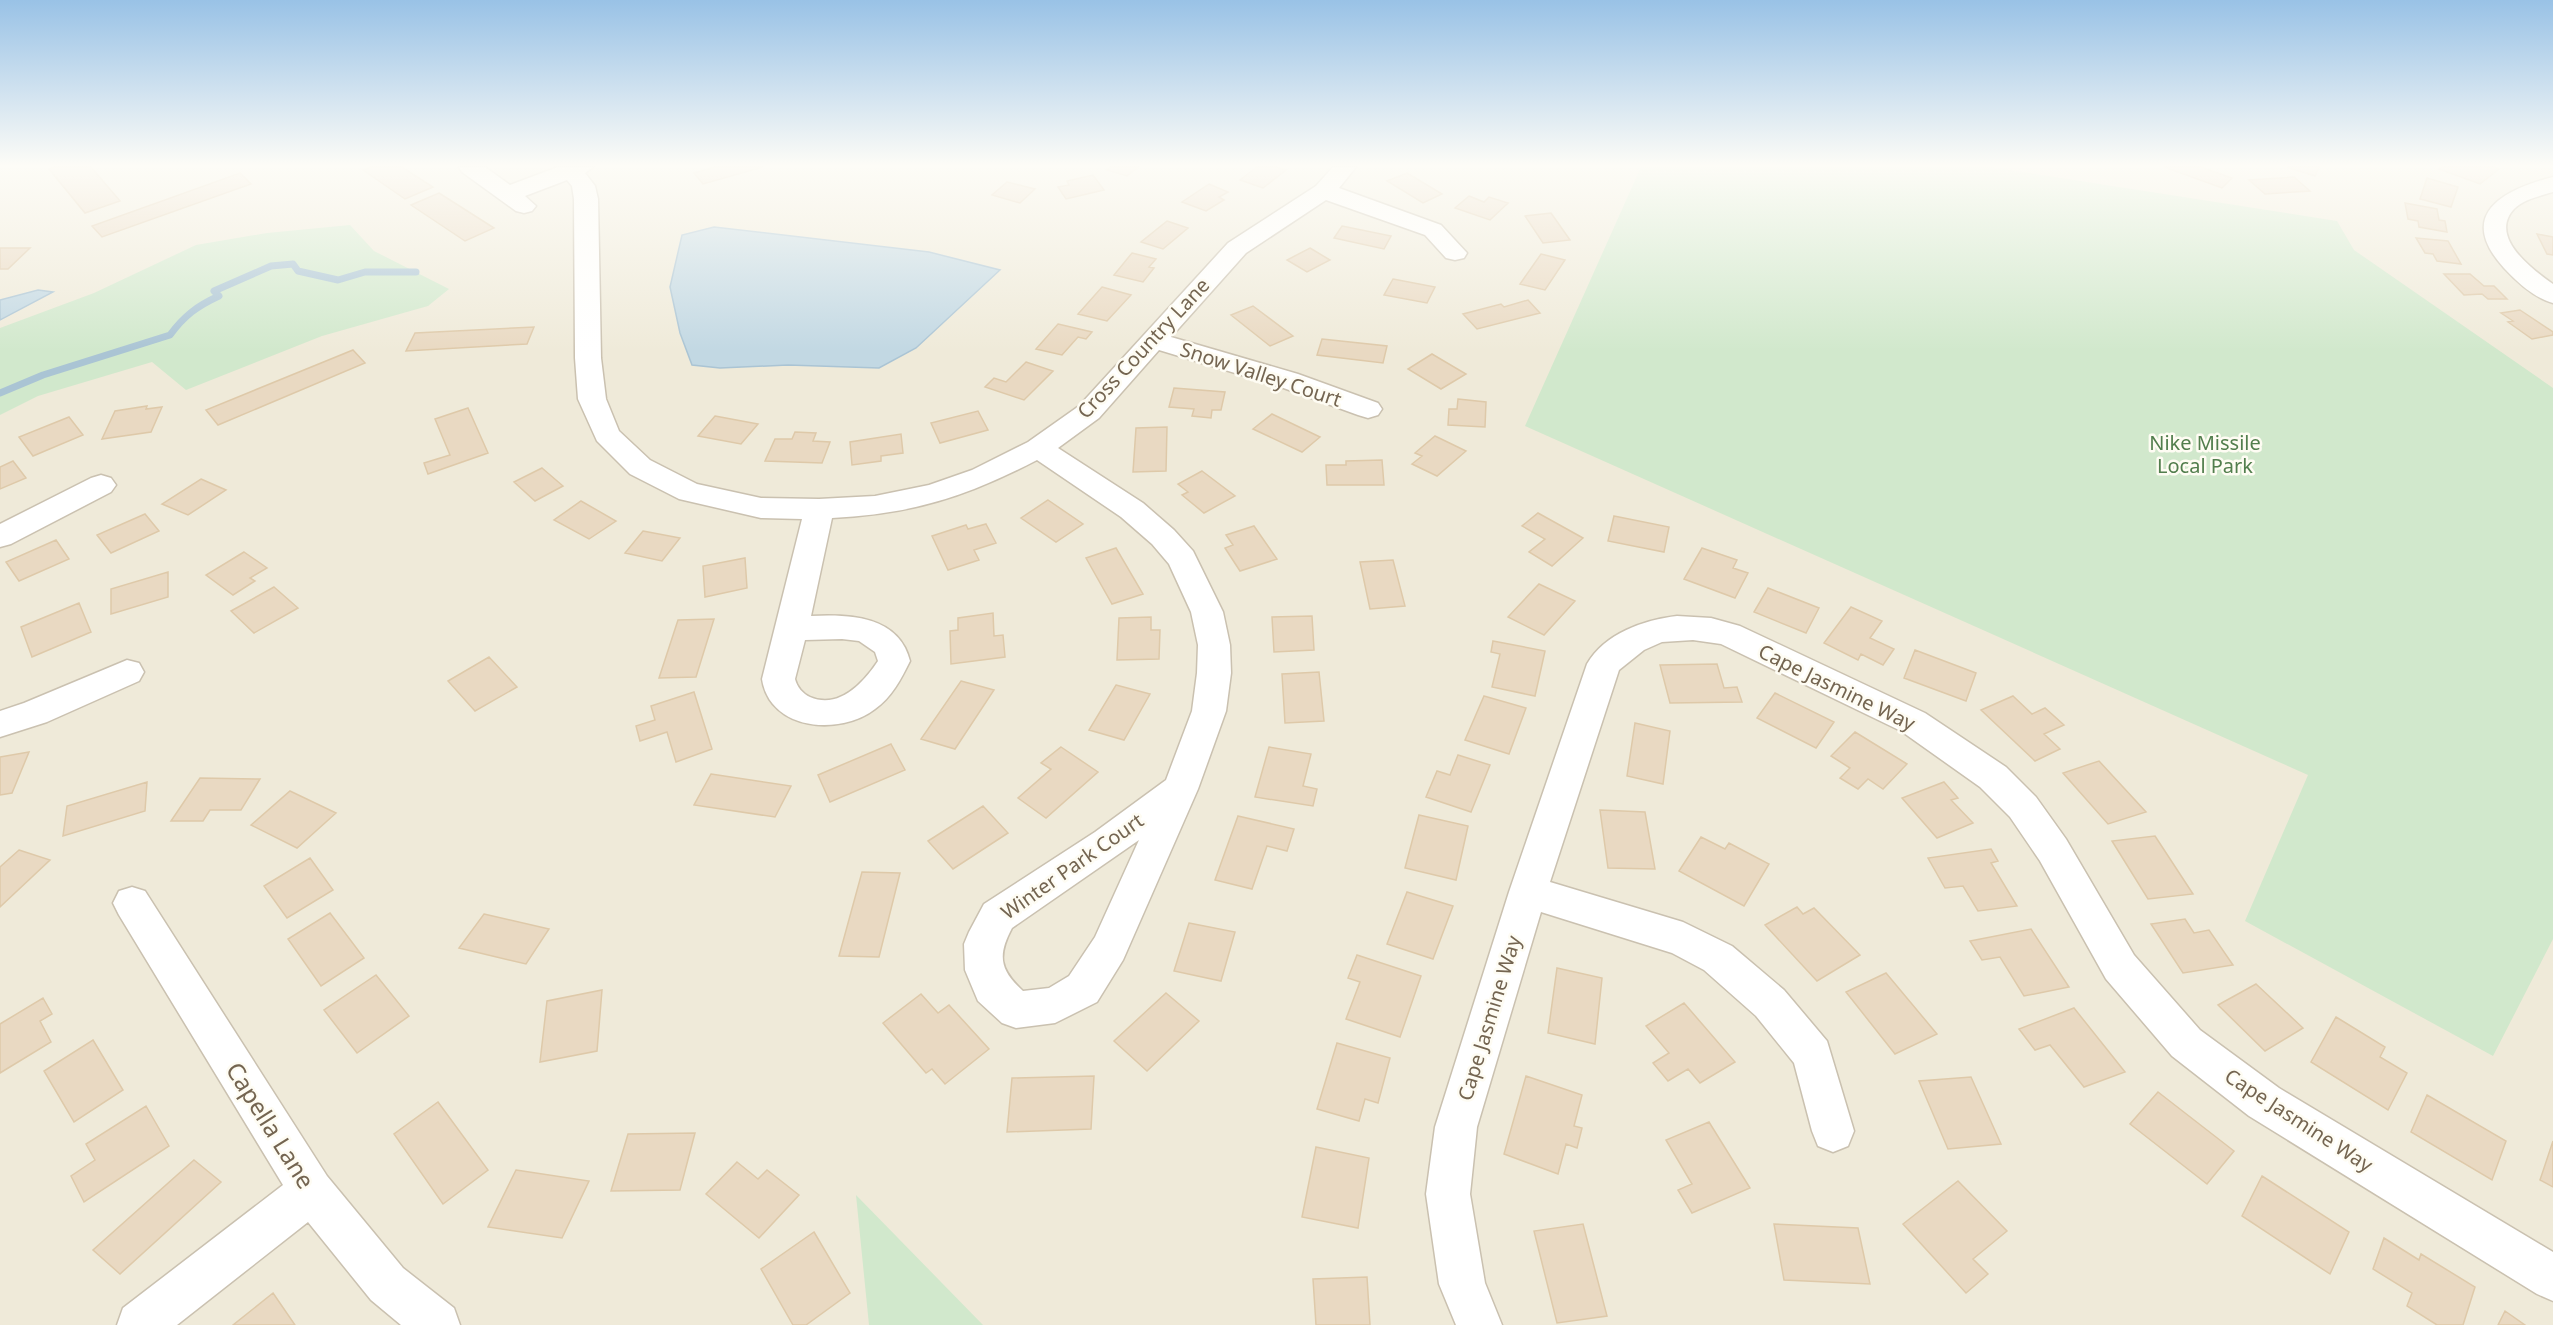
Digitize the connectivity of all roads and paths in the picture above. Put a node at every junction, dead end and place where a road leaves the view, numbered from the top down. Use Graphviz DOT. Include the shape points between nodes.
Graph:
graph roads {
  1 [pos="586,229"];
  2 [pos="1267,229"];
  3 [pos="1430,229"];
  4 [pos="2493,229"];
  5 [pos="1455,252"];
  6 [pos="2553,295"];
  7 [pos="1153,340"];
  8 [pos="1368,409"];
  9 [pos="1038,448"];
  10 [pos="101,485"];
  11 [pos="819,509"];
  12 [pos="0,537"];
  13 [pos="792,629"];
  14 [pos="127,672"];
  15 [pos="0,724"];
  16 [pos="1180,789"];
  17 [pos="1528,892"];
  18 [pos="132,903"];
  19 [pos="1833,1131"];
  20 [pos="311,1191"];
  21 [pos="2553,1278"];
  22 [pos="141,1325"];
  23 [pos="437,1325"];
  24 [pos="1479,1325"];
  1 -- 11 [label="street, Cross Country Lane" via="592,399 607,435 640,467 689,492 761,508"];
  2 -- 7 [label="street, Cross Country Lane" via="1238,248"];
  3 -- 5 [label="street"];
  4 -- 6 [label="street" via="2508,260"];
  7 -- 8 [label="street, Snow Valley Court" via="1288,380"];
  7 -- 9 [label="street, Cross Country Lane" via="1089,412"];
  9 -- 11 [label="street, Cross Country Lane" via="982,477 934,494 875,506"];
  9 -- 16 [label="street, Winter Park Court" via="1132,510 1163,537 1182,559 1207,612 1214,645 1209,711"];
  10 -- 12 [label="street"];
  11 -- 13 [label="street"];
  14 -- 15 [label="street"];
  16 -- 16 [label="street, Winter Park Court" via="998,916 984,944 985,970 992,988 1016,1010 1055,1005 1083,989 1109,948"];
  17 -- 19 [label="street" via="1683,939 1718,958 1770,1003 1812,1054"];
  17 -- 21 [label="street, Cape Jasmine Way" via="1604,664 1621,646 1656,629 1704,628 1730,634 1913,722 1993,777 2023,807 2053,850 2120,967 2186,1042 2264,1102"];
  17 -- 24 [label="street, Cape Jasmine Way" via="1456,1127 1448,1194 1462,1284"];
  18 -- 20 [label="street, Capella Lane"];
  20 -- 22 [label="street"];
  20 -- 23 [label="street, Capella Lane" via="387,1284"];
}
